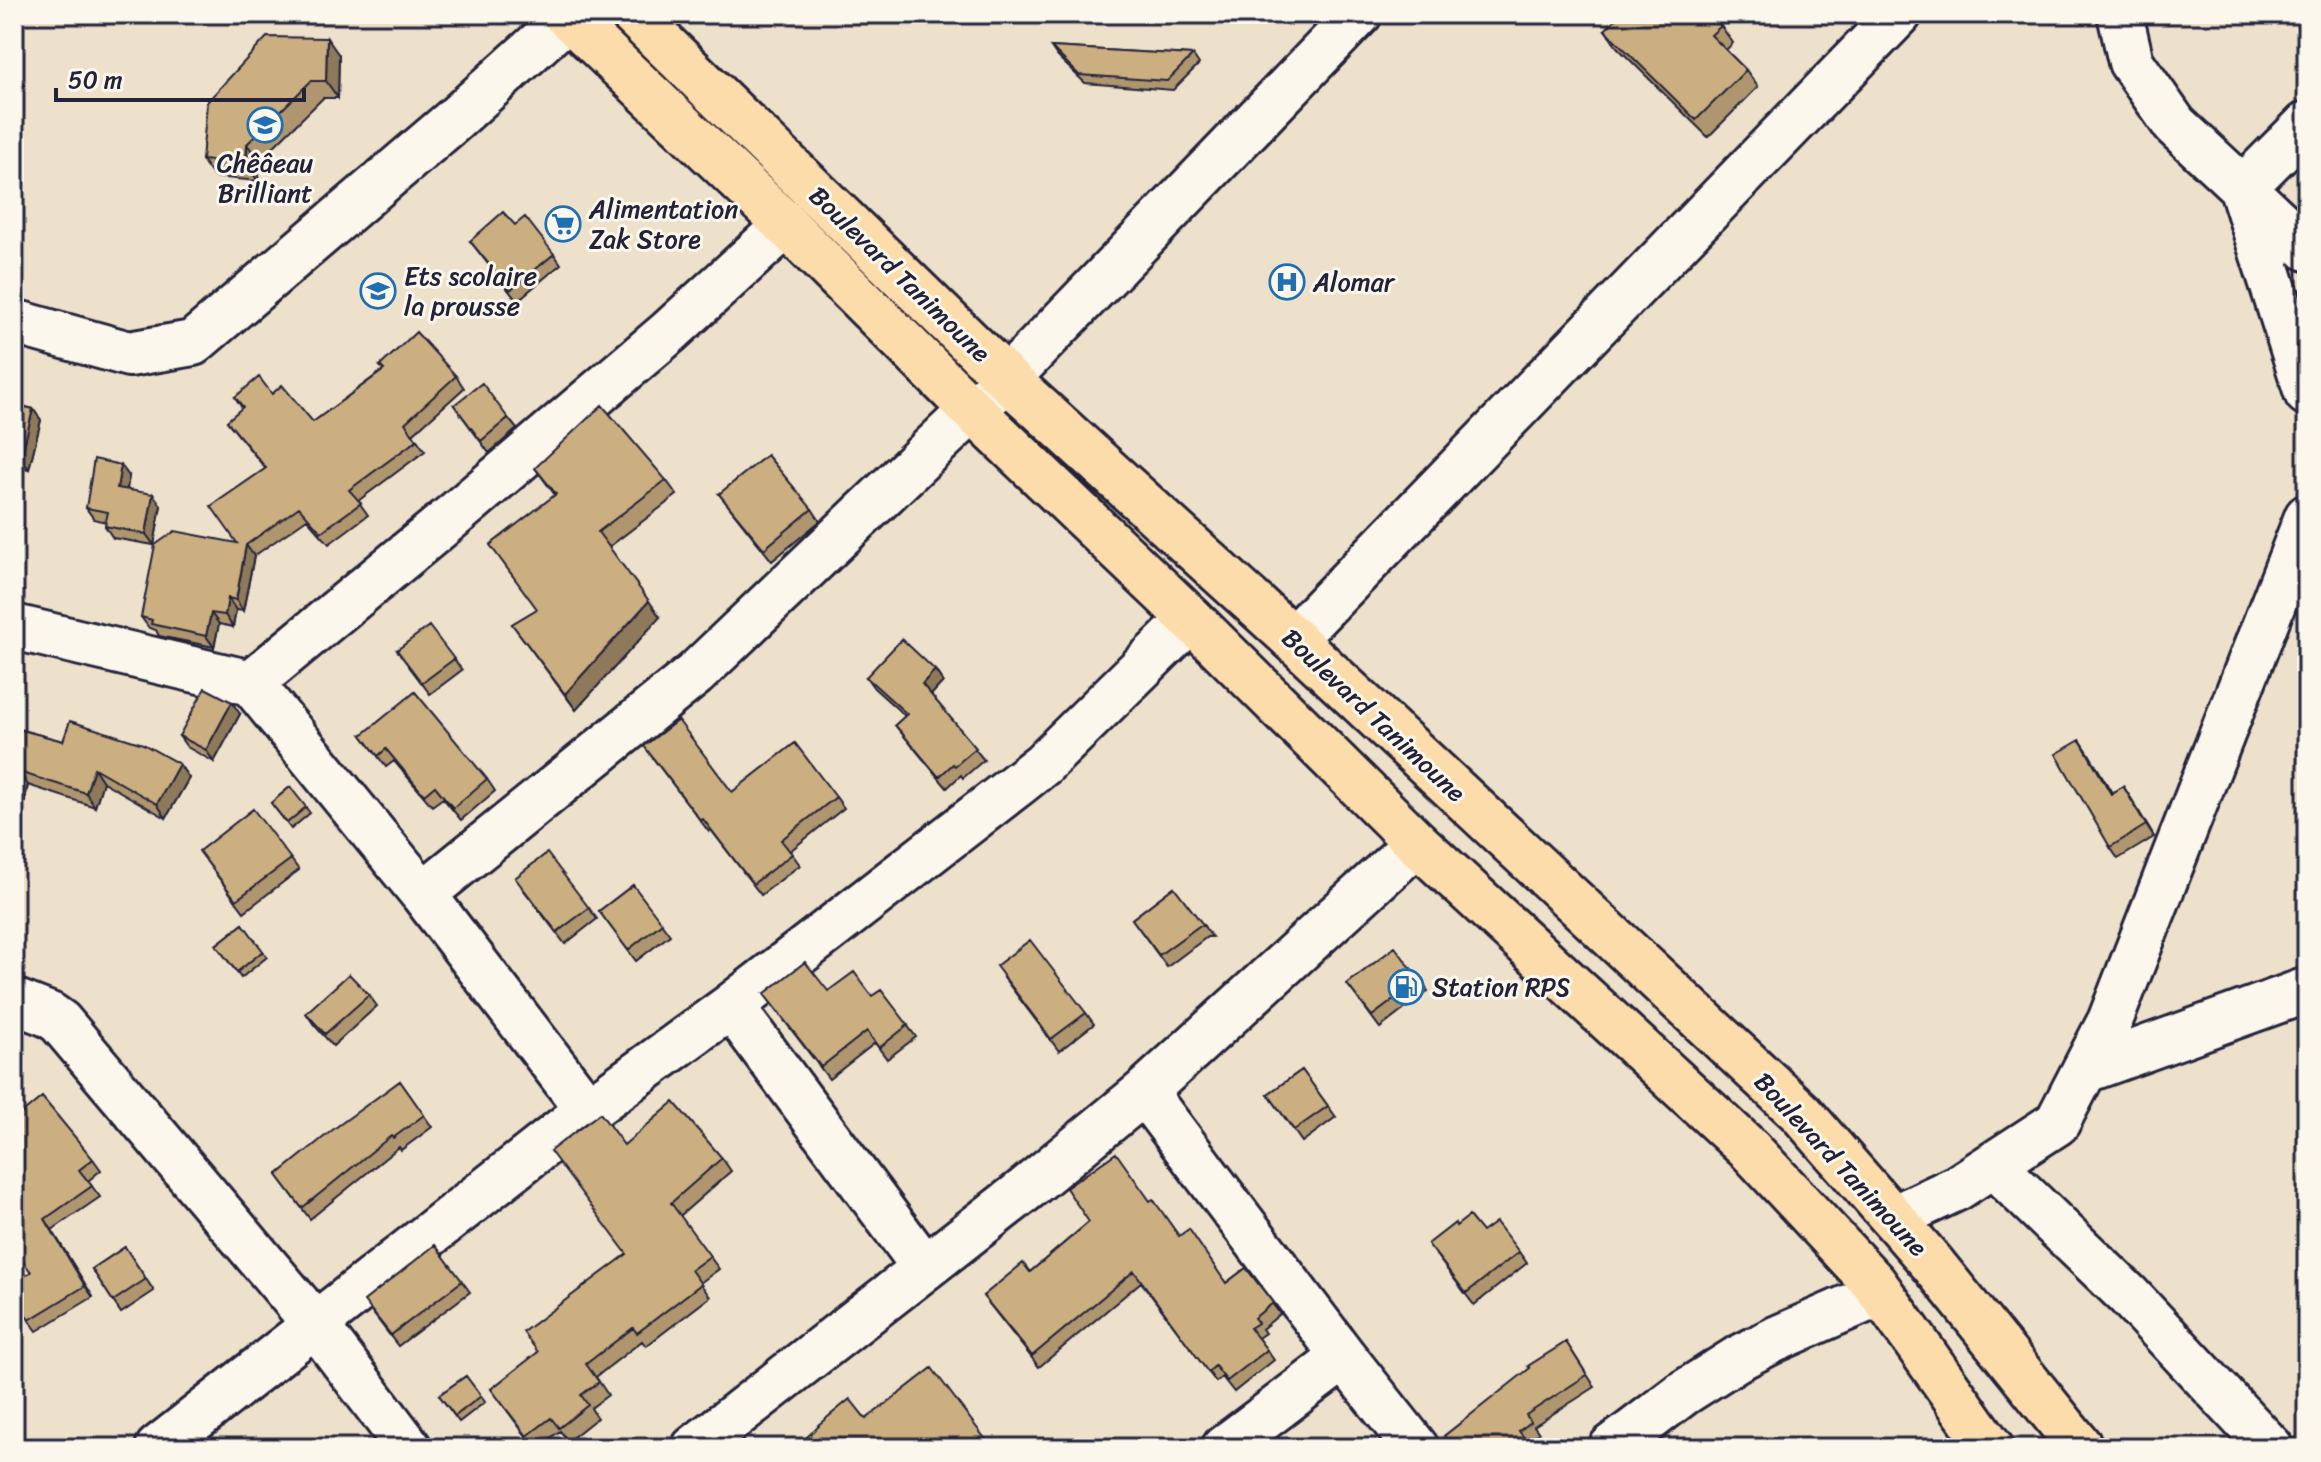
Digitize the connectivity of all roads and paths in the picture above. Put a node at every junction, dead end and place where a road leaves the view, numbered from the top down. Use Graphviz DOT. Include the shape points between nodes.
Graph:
graph roads {
  1 [pos="633,14"];
  2 [pos="1359,14"];
  3 [pos="1899,14"];
  4 [pos="2120,14"];
  5 [pos="567,15"];
  6 [pos="2307,124"];
  7 [pos="2242,189"];
  8 [pos="786,225"];
  9 [pos="2307,248"];
  10 [pos="14,322"];
  11 [pos="1007,379"];
  12 [pos="2307,393"];
  13 [pos="972,410"];
  14 [pos="2307,517"];
  15 [pos="1191,619"];
  16 [pos="14,627"];
  17 [pos="1293,639"];
  18 [pos="251,683"];
  19 [pos="1417,843"];
  20 [pos="423,894"];
  21 [pos="2307,990"];
  22 [pos="14,1001"];
  23 [pos="731,1006"];
  24 [pos="2086,1070"];
  25 [pos="1144,1092"];
  26 [pos="588,1110"];
  27 [pos="1993,1165"];
  28 [pos="1893,1218"];
  29 [pos="925,1268"];
  30 [pos="1881,1293"];
  31 [pos="315,1324"];
  32 [pos="1344,1357"];
  33 [pos="158,1448"];
  34 [pos="409,1448"];
  35 [pos="694,1448"];
  36 [pos="1224,1448"];
  37 [pos="1416,1448"];
  38 [pos="1611,1448"];
  39 [pos="1991,1448"];
  40 [pos="2081,1448"];
  41 [pos="2271,1448"];
  1 -- 11 [label="main road, Boulevard Tanimoune"];
  2 -- 11 [label="street"];
  3 -- 17 [label="street"];
  4 -- 7 [label="street" via="2131,62 2175,125"];
  5 -- 8 [label="main road, Boulevard Tanimoune"];
  5 -- 10 [label="street" via="454,120 193,343 129,354"];
  6 -- 7 [label="street"];
  7 -- 9 [label="street"];
  7 -- 12 [label="street"];
  8 -- 13 [label="main road, Boulevard Tanimoune"];
  8 -- 18 [label="street" via="669,332"];
  11 -- 13 [label="street"];
  11 -- 17 [label="main road, Boulevard Tanimoune"];
  13 -- 15 [label="main road, Boulevard Tanimoune"];
  13 -- 20 [label="street" via="695,674"];
  14 -- 24 [label="street" via="2110,1021"];
  15 -- 19 [label="main road, Boulevard Tanimoune"];
  15 -- 23 [label="street" via="1043,764"];
  16 -- 18 [label="street"];
  17 -- 28 [label="main road, Boulevard Tanimoune" via="1801,1113"];
  18 -- 20 [label="street"];
  19 -- 25 [label="street"];
  19 -- 30 [label="main road, Boulevard Tanimoune" via="1751,1151"];
  20 -- 26 [label="street"];
  21 -- 24 [label="street"];
  22 -- 31 [label="street" via="60,1022"];
  23 -- 26 [label="street"];
  23 -- 29 [label="street"];
  24 -- 27 [label="street" via="2057,1123"];
  25 -- 29 [label="street"];
  25 -- 32 [label="street"];
  26 -- 31 [label="street"];
  27 -- 28 [label="street"];
  27 -- 41 [label="street" via="2128,1295"];
  28 -- 40 [label="main road, Boulevard Tanimoune"];
  29 -- 35 [label="street"];
  30 -- 38 [label="street" via="1737,1359"];
  30 -- 39 [label="main road, Boulevard Tanimoune"];
  31 -- 33 [label="street"];
  31 -- 34 [label="street"];
  32 -- 36 [label="street"];
  32 -- 37 [label="street"];
}
